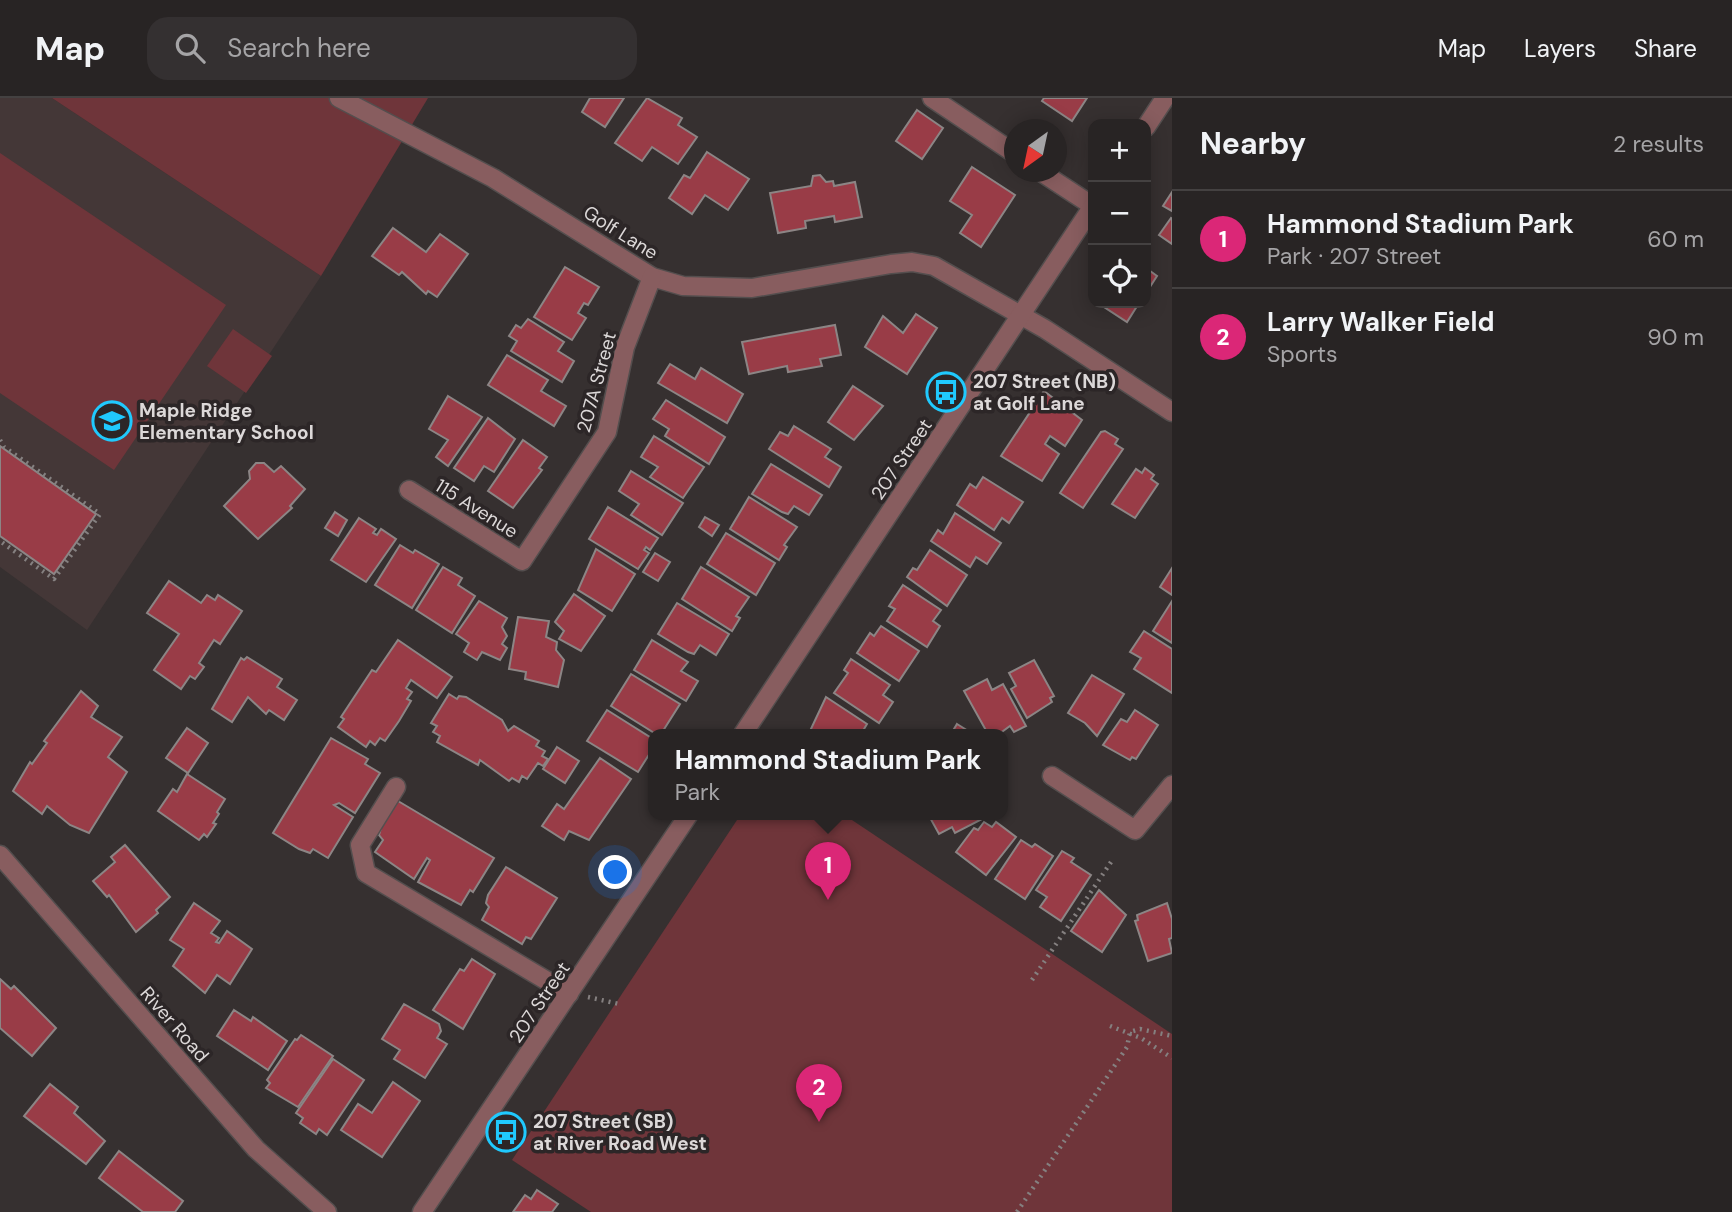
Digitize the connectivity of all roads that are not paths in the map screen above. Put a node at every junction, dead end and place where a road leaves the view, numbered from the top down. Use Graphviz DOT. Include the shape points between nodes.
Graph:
graph roads {
  1 [pos="339,98"];
  2 [pos="932,98"];
  3 [pos="1165,98"];
  4 [pos="1151,119"];
  5 [pos="1004,146"];
  6 [pos="1056,182"];
  7 [pos="1088,203"];
  8 [pos="1088,214"];
  9 [pos="652,277"];
  10 [pos="1021,316"];
  11 [pos="1172,412"];
  12 [pos="409,490"];
  13 [pos="522,561"];
  14 [pos="746,729"];
  15 [pos="1052,776"];
  16 [pos="1172,785"];
  17 [pos="396,787"];
  18 [pos="686,820"];
  19 [pos="0,855"];
  20 [pos="569,994"];
  21 [pos="327,1212"];
  22 [pos="422,1212"];
  1 -- 9 [label="street, Golf Lane" via="493,178"];
  2 -- 5 [label="street"];
  3 -- 4 [label="street"];
  6 -- 7 [label="street"];
  8 -- 10 [label="street, 207 Street"];
  9 -- 10 [label="street, Golf Lane" via="683,286 752,288 891,264 923,263"];
  9 -- 13 [label="street, 207A Street" via="625,347 607,432"];
  10 -- 11 [label="street, Golf Lane"];
  10 -- 14 [label="street, 207 Street"];
  12 -- 13 [label="street, 115 Avenue"];
  15 -- 16 [label="street" via="1135,830"];
  17 -- 20 [label="street" via="360,845 366,873"];
  18 -- 20 [label="street, 207 Street"];
  19 -- 21 [label="street, River Road" via="256,1149"];
  20 -- 22 [label="street, 207 Street"];
}
